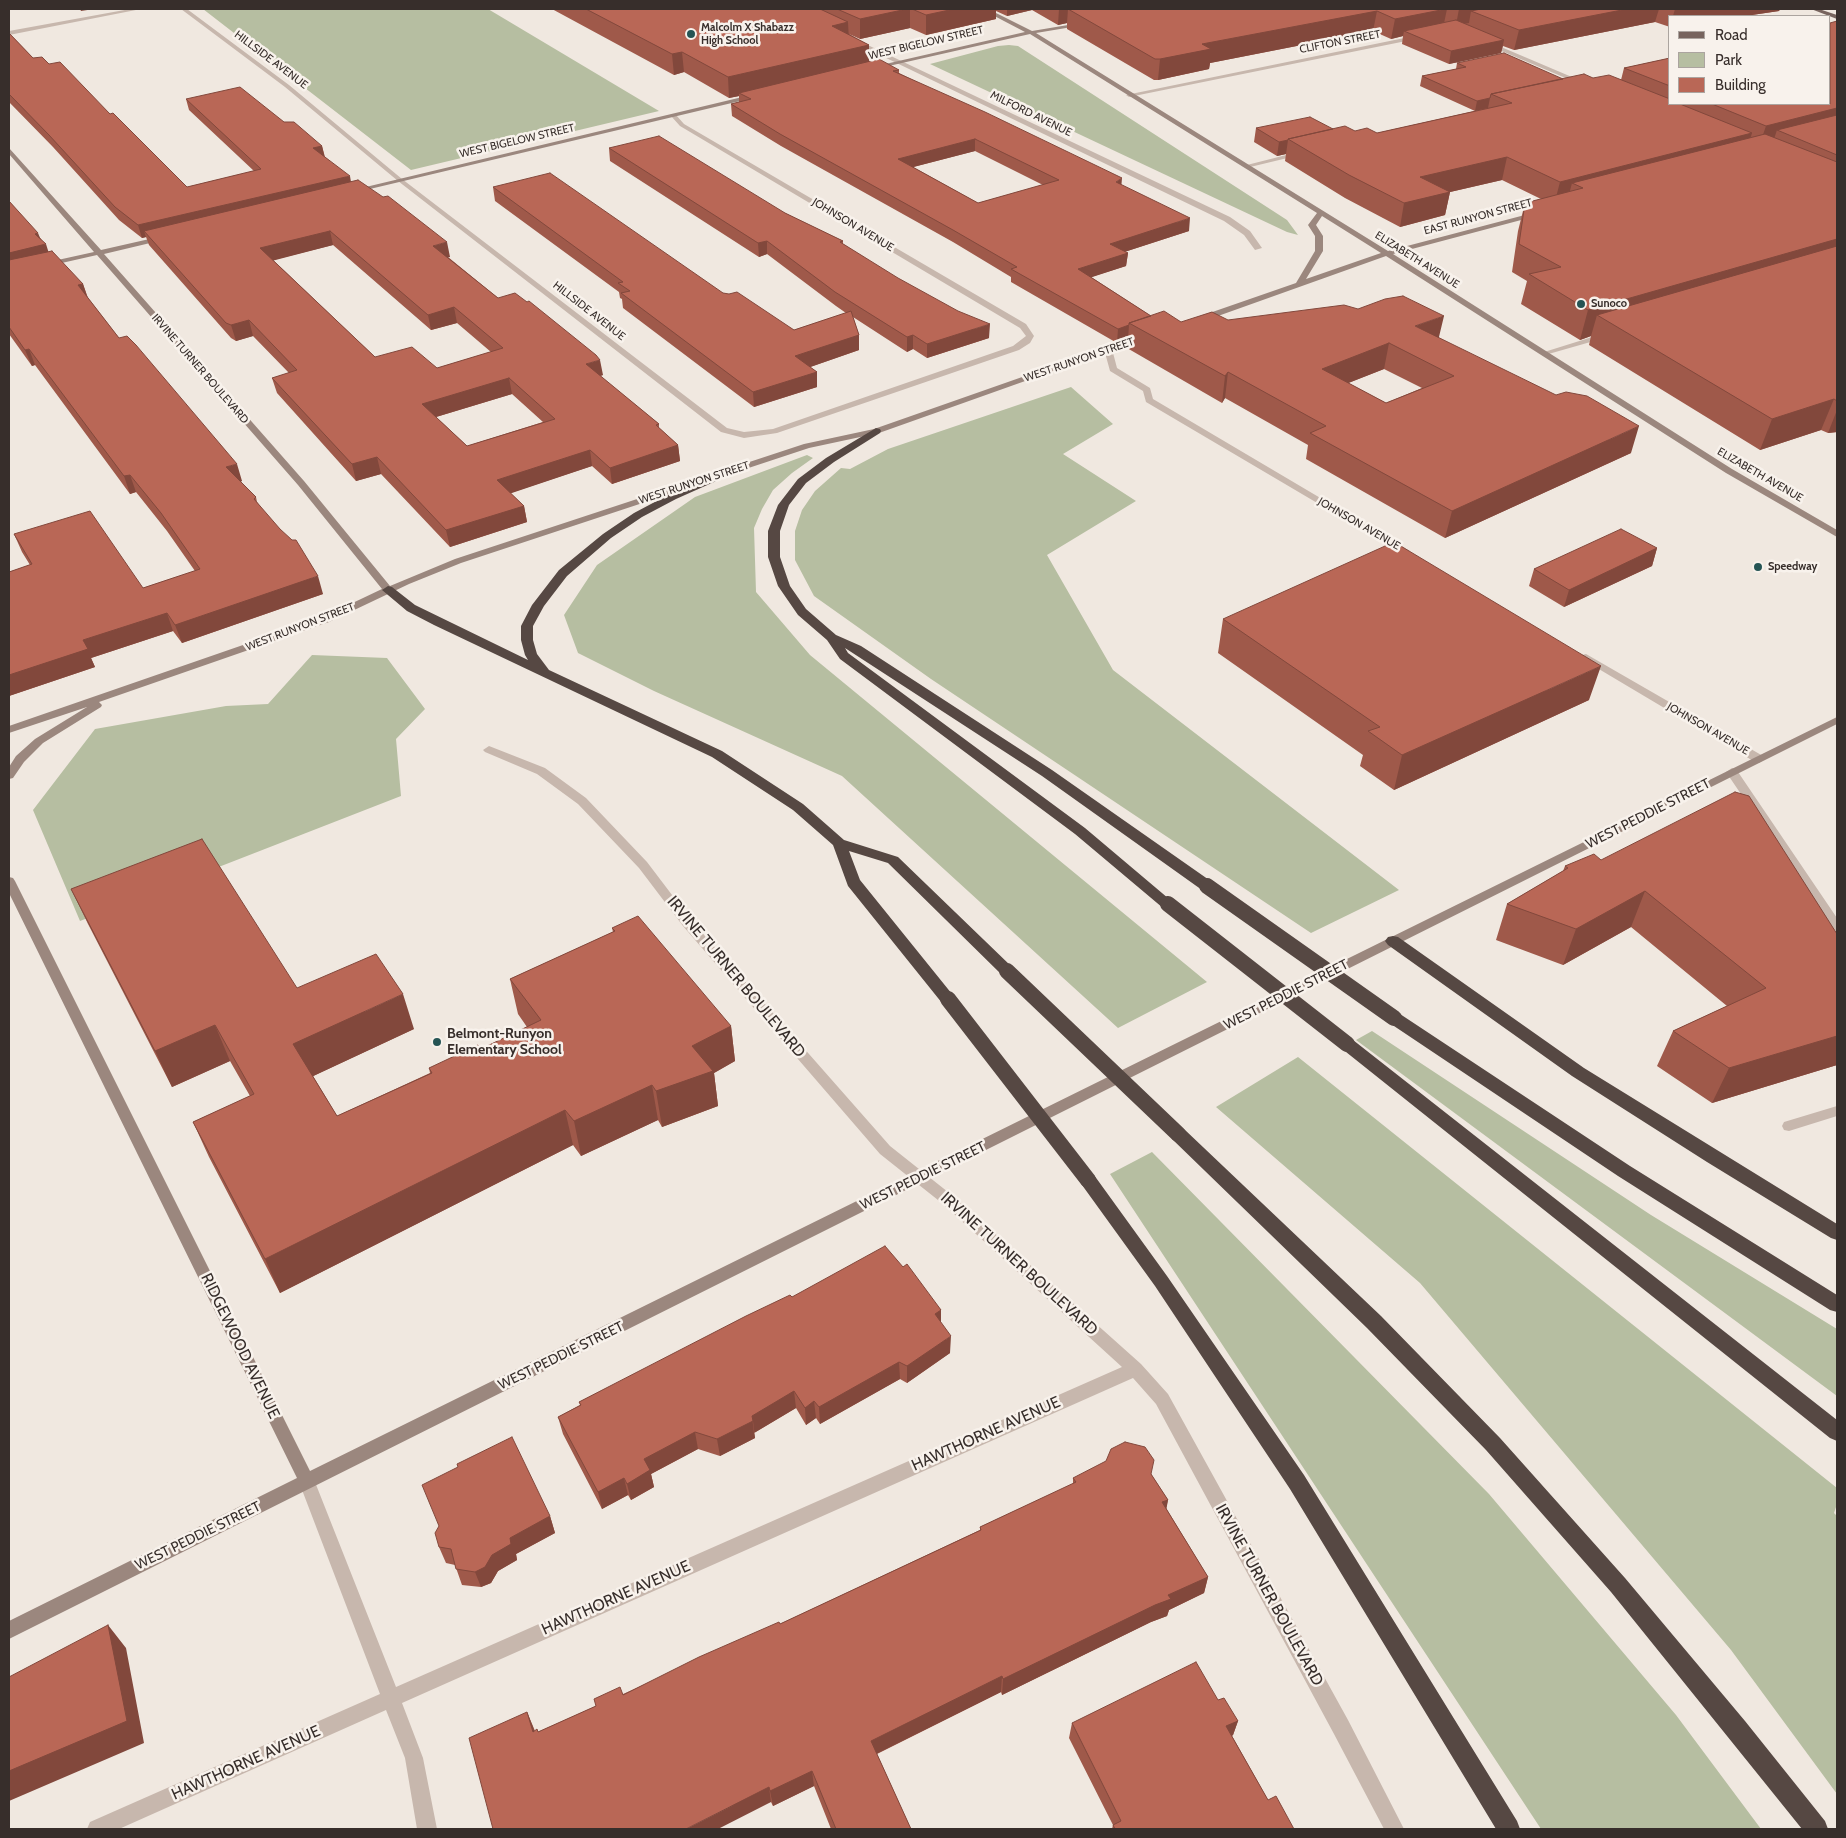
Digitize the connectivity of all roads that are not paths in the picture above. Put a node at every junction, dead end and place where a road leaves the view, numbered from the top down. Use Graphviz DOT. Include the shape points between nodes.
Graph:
graph roads {
  1 [pos="138,9"];
  2 [pos="184,9"];
  3 [pos="984,9"];
  4 [pos="1814,9"];
  5 [pos="1837,17"];
  6 [pos="1089,22"];
  7 [pos="9,33"];
  8 [pos="1032,33"];
  9 [pos="1428,35"];
  10 [pos="850,39"];
  11 [pos="1484,41"];
  12 [pos="898,62"];
  13 [pos="860,70"];
  14 [pos="1578,91"];
  15 [pos="767,93"];
  16 [pos="1129,94"];
  17 [pos="674,116"];
  18 [pos="9,150"];
  19 [pos="1310,152"];
  20 [pos="1246,166"];
  21 [pos="400,180"];
  22 [pos="344,193"];
  23 [pos="1321,212"];
  24 [pos="1542,212"];
  25 [pos="174,235"];
  26 [pos="1258,248"];
  27 [pos="98,253"];
  28 [pos="1385,254"];
  29 [pos="36,268"];
  30 [pos="1299,284"];
  31 [pos="1190,323"];
  32 [pos="1613,333"];
  33 [pos="1153,335"];
  34 [pos="1030,336"];
  35 [pos="1108,349"];
  36 [pos="1545,353"];
  37 [pos="876,430"];
  38 [pos="728,472"];
  39 [pos="1837,534"];
  40 [pos="1413,555"];
  41 [pos="388,590"];
  42 [pos="831,637"];
  43 [pos="1574,650"];
  44 [pos="547,673"];
  45 [pos="116,693"];
  46 [pos="1837,720"];
  47 [pos="9,730"];
  48 [pos="489,750"];
  49 [pos="1759,759"];
  50 [pos="1732,772"];
  51 [pos="9,776"];
  52 [pos="839,843"];
  53 [pos="9,881"];
  54 [pos="1837,927"];
  55 [pos="1393,941"];
  56 [pos="1837,1110"];
  57 [pos="1789,1126"];
  58 [pos="920,1177"];
  59 [pos="1837,1233"];
  60 [pos="1837,1304"];
  61 [pos="1135,1368"];
  62 [pos="1837,1432"];
  63 [pos="307,1482"];
  64 [pos="9,1630"];
  65 [pos="392,1697"];
  66 [pos="97,1829"];
  67 [pos="426,1829"];
  68 [pos="1394,1829"];
  69 [pos="1509,1829"];
  70 [pos="1817,1829"];
  1 -- 7 [label="street"];
  2 -- 21 [label="street, HILLSIDE AVENUE" via="287,86"];
  3 -- 8 [label="street, ELIZABETH AVENUE"];
  4 -- 5 [label="main road"];
  6 -- 8 [label="street, WEST BIGELOW STREET"];
  8 -- 12 [label="street, WEST BIGELOW STREET"];
  8 -- 16 [label="street, ELIZABETH AVENUE"];
  9 -- 16 [label="street, CLIFTON STREET"];
  10 -- 12 [label="street, MILFORD AVENUE"];
  11 -- 14 [label="street" via="1593,88"];
  12 -- 13 [label="street, WEST BIGELOW STREET"];
  12 -- 26 [label="street, MILFORD AVENUE" via="1226,219 1247,233"];
  15 -- 17 [label="street, WEST BIGELOW STREET"];
  16 -- 20 [label="street, ELIZABETH AVENUE"];
  17 -- 21 [label="street, WEST BIGELOW STREET"];
  17 -- 34 [label="street, JOHNSON AVENUE" via="682,125 1023,326"];
  18 -- 27 [label="street, IRVINE TURNER BOULEVARD"];
  19 -- 20 [label="street"];
  20 -- 23 [label="street, ELIZABETH AVENUE"];
  21 -- 22 [label="street, WEST BIGELOW STREET"];
  21 -- 34 [label="street, HILLSIDE AVENUE" via="718,426 733,433 774,431 1016,348"];
  23 -- 28 [label="street, ELIZABETH AVENUE"];
  23 -- 30 [label="street" via="1312,225 1319,236 1319,251"];
  24 -- 28 [label="street, EAST RUNYON STREET"];
  25 -- 27 [label="street"];
  27 -- 29 [label="street"];
  27 -- 41 [label="street, IRVINE TURNER BOULEVARD" via="301,482"];
  28 -- 30 [label="street"];
  28 -- 36 [label="street, ELIZABETH AVENUE"];
  30 -- 31 [label="street"];
  32 -- 36 [label="street"];
  33 -- 35 [label="street, WEST RUNYON STREET"];
  35 -- 37 [label="street, WEST RUNYON STREET"];
  35 -- 40 [label="street, JOHNSON AVENUE" via="1114,369 1147,390 1149,400"];
  36 -- 39 [label="street, ELIZABETH AVENUE" via="1723,467"];
  37 -- 38 [label="street, WEST RUNYON STREET" via="825,440"];
  37 -- 42 [label="highway" via="802,482 784,505 774,532 774,557 784,586 802,612"];
  38 -- 41 [label="street, WEST RUNYON STREET" via="458,561"];
  38 -- 44 [label="highway" via="638,515 596,545 554,584 531,617 527,632 533,660"];
  41 -- 44 [label="highway" via="411,608"];
  41 -- 45 [label="street, WEST RUNYON STREET" via="325,620"];
  42 -- 60 [label="highway, bridge" via="857,649 1047,773 1394,1018 1624,1171"];
  42 -- 62 [label="highway, bridge" via="844,656 1072,825"];
  43 -- 49 [label="street, JOHNSON AVENUE"];
  44 -- 52 [label="highway" via="717,754 798,807"];
  45 -- 47 [label="street, WEST RUNYON STREET"];
  45 -- 51 [label="street" via="39,741 20,759"];
  46 -- 49 [label="street, WEST PEDDIE STREET"];
  48 -- 58 [label="street, IRVINE TURNER BOULEVARD" via="541,771 582,800 643,865 687,923 885,1150"];
  49 -- 50 [label="street, WEST PEDDIE STREET"];
  50 -- 54 [label="street, JOHNSON AVENUE"];
  50 -- 55 [label="street, WEST PEDDIE STREET"];
  52 -- 69 [label="highway, bridge" via="852,882 948,999 1088,1180 1161,1281 1297,1482"];
  52 -- 70 [label="highway, bridge" via="893,860 1374,1322 1493,1444 1618,1585"];
  53 -- 63 [label="street, RIDGEWOOD AVENUE"];
  55 -- 58 [label="street, WEST PEDDIE STREET"];
  55 -- 59 [label="highway" via="1594,1082"];
  56 -- 57 [label="street"];
  58 -- 61 [label="street, IRVINE TURNER BOULEVARD"];
  58 -- 63 [label="street, WEST PEDDIE STREET"];
  61 -- 65 [label="street, HAWTHORNE AVENUE"];
  61 -- 68 [label="street, IRVINE TURNER BOULEVARD" via="1162,1400"];
  63 -- 64 [label="street, WEST PEDDIE STREET"];
  63 -- 65 [label="street, RIDGEWOOD AVENUE"];
  65 -- 66 [label="street, HAWTHORNE AVENUE"];
  65 -- 67 [label="street, RIDGEWOOD AVENUE" via="414,1758"];
}
